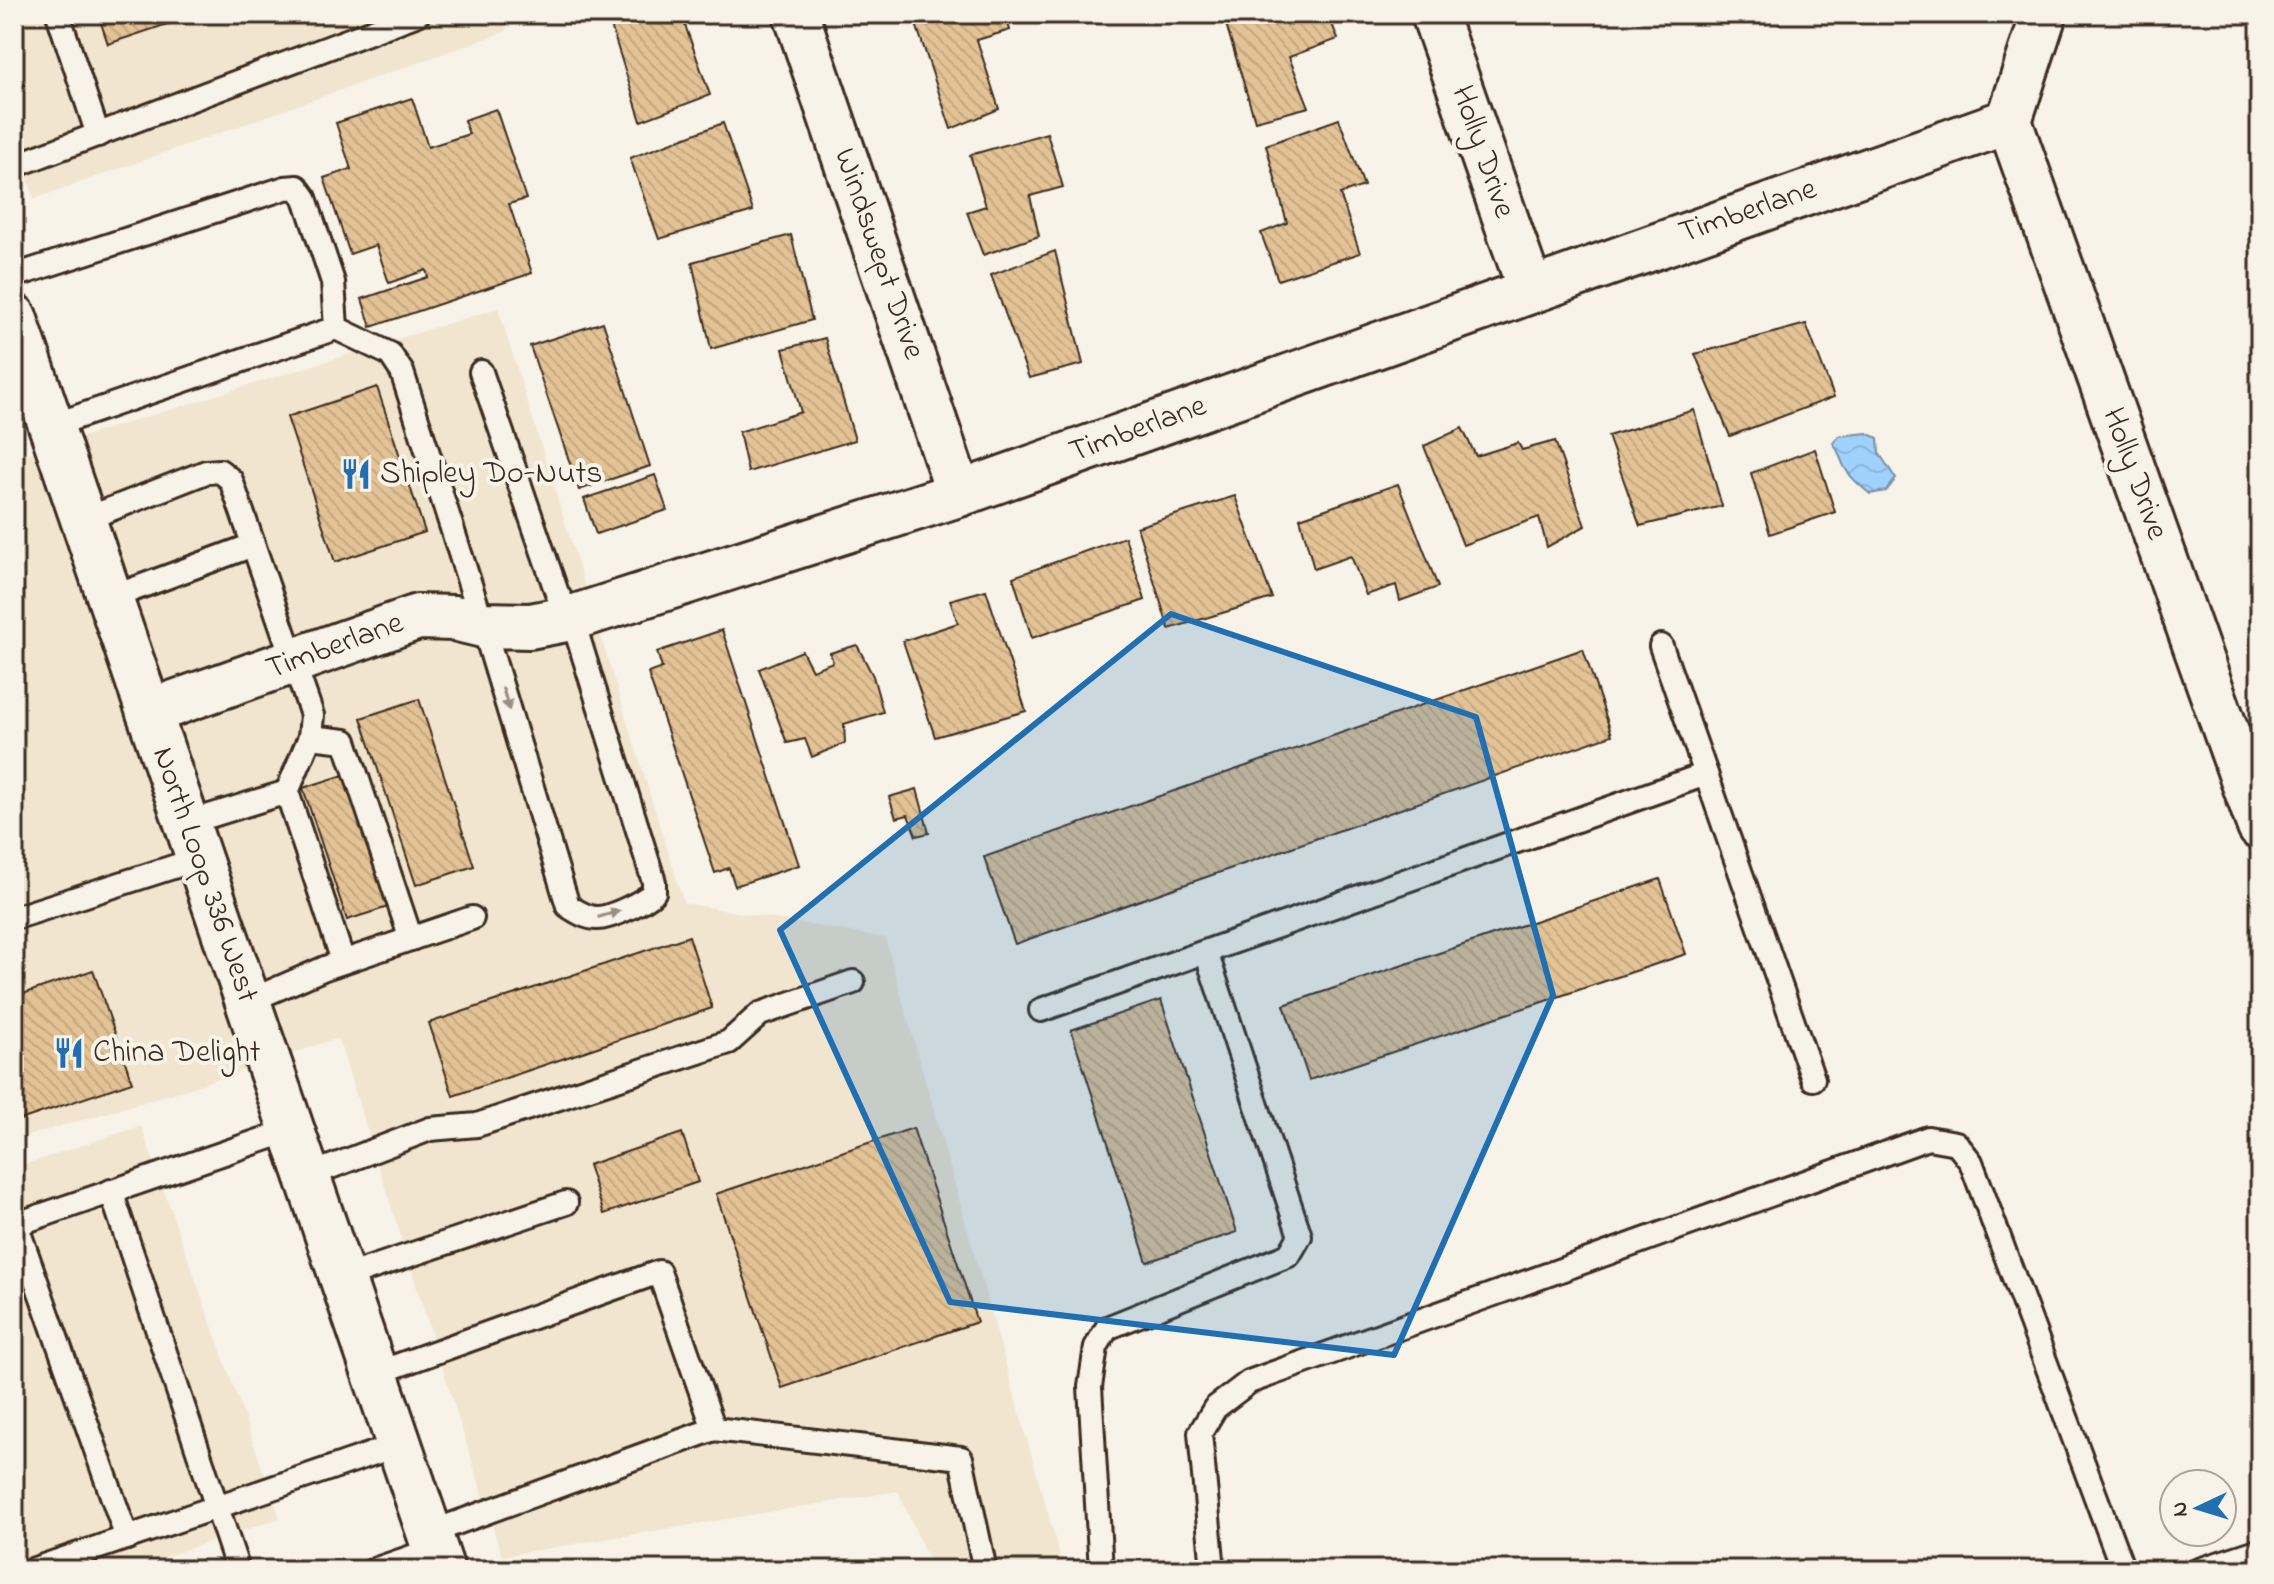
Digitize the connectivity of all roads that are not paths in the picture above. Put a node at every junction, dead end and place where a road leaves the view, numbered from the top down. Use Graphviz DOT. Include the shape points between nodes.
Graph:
graph roads {
  1 [pos="58,14"];
  2 [pos="418,14"];
  3 [pos="796,14"];
  4 [pos="1434,14"];
  5 [pos="2044,14"];
  6 [pos="2009,121"];
  7 [pos="98,135"];
  8 [pos="14,166"];
  9 [pos="14,276"];
  10 [pos="1530,289"];
  11 [pos="14,317"];
  12 [pos="336,328"];
  13 [pos="481,372"];
  14 [pos="51,426"];
  15 [pos="959,494"];
  16 [pos="83,520"];
  17 [pos="253,545"];
  18 [pos="110,598"];
  19 [pos="572,618"];
  20 [pos="483,625"];
  21 [pos="1661,646"];
  22 [pos="292,662"];
  23 [pos="149,712"];
  24 [pos="310,737"];
  25 [pos="1706,774"];
  26 [pos="287,792"];
  27 [pos="2260,827"];
  28 [pos="192,841"];
  29 [pos="14,918"];
  30 [pos="472,918"];
  31 [pos="411,939"];
  32 [pos="1206,952"];
  33 [pos="343,961"];
  34 [pos="853,982"];
  35 [pos="247,1002"];
  36 [pos="1041,1010"];
  37 [pos="1813,1079"];
  38 [pos="291,1130"];
  39 [pos="307,1176"];
  40 [pos="111,1191"];
  41 [pos="566,1203"];
  42 [pos="15,1224"];
  43 [pos="341,1278"];
  44 [pos="374,1374"];
  45 [pos="714,1429"];
  46 [pos="398,1445"];
  47 [pos="219,1506"];
  48 [pos="127,1538"];
  49 [pos="2260,1550"];
  50 [pos="435,1551"];
  51 [pos="66,1565"];
  52 [pos="32,1570"];
  53 [pos="238,1570"];
  54 [pos="374,1570"];
  55 [pos="985,1570"];
  56 [pos="1101,1570"];
  57 [pos="1213,1570"];
  58 [pos="2123,1570"];
  59 [pos="2199,1570"];
  1 -- 7 [label="lane"];
  2 -- 7 [label="lane"];
  3 -- 15 [label="street, Windswept Drive"];
  4 -- 10 [label="street, Holly Drive"];
  5 -- 6 [label="street"];
  6 -- 10 [label="street, Timberlane"];
  6 -- 27 [label="street, Holly Drive"];
  7 -- 8 [label="lane"];
  9 -- 12 [label="lane" via="297,187 333,282"];
  10 -- 15 [label="street, Timberlane"];
  11 -- 14 [label="street, North Loop 336 West"];
  12 -- 14 [label="lane"];
  12 -- 20 [label="lane" via="390,354 402,372"];
  13 -- 19 [label="lane" via="557,593"];
  14 -- 16 [label="street, North Loop 336 West"];
  15 -- 19 [label="street, Timberlane"];
  16 -- 17 [label="lane" via="220,471 231,480"];
  16 -- 18 [label="street, North Loop 336 West"];
  17 -- 18 [label="lane"];
  17 -- 22 [label="lane"];
  18 -- 23 [label="street, North Loop 336 West"];
  19 -- 20 [label="street, Timberlane" via="530,626"];
  20 -- 19 [label="lane, one-way" via="568,906 598,918 645,901 654,892 654,882"];
  20 -- 22 [label="street, Timberlane" via="418,617"];
  21 -- 25 [label="lane"];
  22 -- 23 [label="street, Timberlane"];
  22 -- 24 [label="lane" via="312,715"];
  23 -- 28 [label="street, North Loop 336 West"];
  24 -- 26 [label="lane"];
  24 -- 31 [label="lane" via="345,741"];
  25 -- 32 [label="lane"];
  25 -- 37 [label="lane"];
  26 -- 28 [label="lane"];
  26 -- 33 [label="lane"];
  28 -- 29 [label="lane"];
  28 -- 35 [label="street, North Loop 336 West"];
  30 -- 31 [label="lane"];
  31 -- 33 [label="lane"];
  32 -- 36 [label="lane"];
  32 -- 56 [label="lane" via="1300,1236 1289,1255 1107,1328 1096,1347 1090,1387"];
  33 -- 35 [label="lane"];
  34 -- 39 [label="lane" via="760,1014 729,1042 477,1125 430,1129"];
  35 -- 38 [label="street, North Loop 336 West"];
  38 -- 39 [label="street, North Loop 336 West"];
  38 -- 40 [label="lane"];
  39 -- 43 [label="street, North Loop 336 West"];
  40 -- 42 [label="lane"];
  40 -- 47 [label="lane"];
  41 -- 43 [label="lane"];
  42 -- 48 [label="lane"];
  43 -- 44 [label="street, North Loop 336 West"];
  44 -- 45 [label="lane" via="659,1272"];
  44 -- 46 [label="street, North Loop 336 West"];
  45 -- 50 [label="lane"];
  45 -- 55 [label="lane" via="961,1458"];
  46 -- 47 [label="lane"];
  46 -- 50 [label="street, North Loop 336 West"];
  47 -- 48 [label="lane"];
  47 -- 53 [label="lane"];
  48 -- 51 [label="lane"];
  49 -- 59 [label="lane"];
  50 -- 54 [label="lane"];
  51 -- 52 [label="lane"];
  57 -- 58 [label="lane" via="1200,1433 1215,1408 1249,1382 1928,1138 1956,1143 1971,1162"];
}
